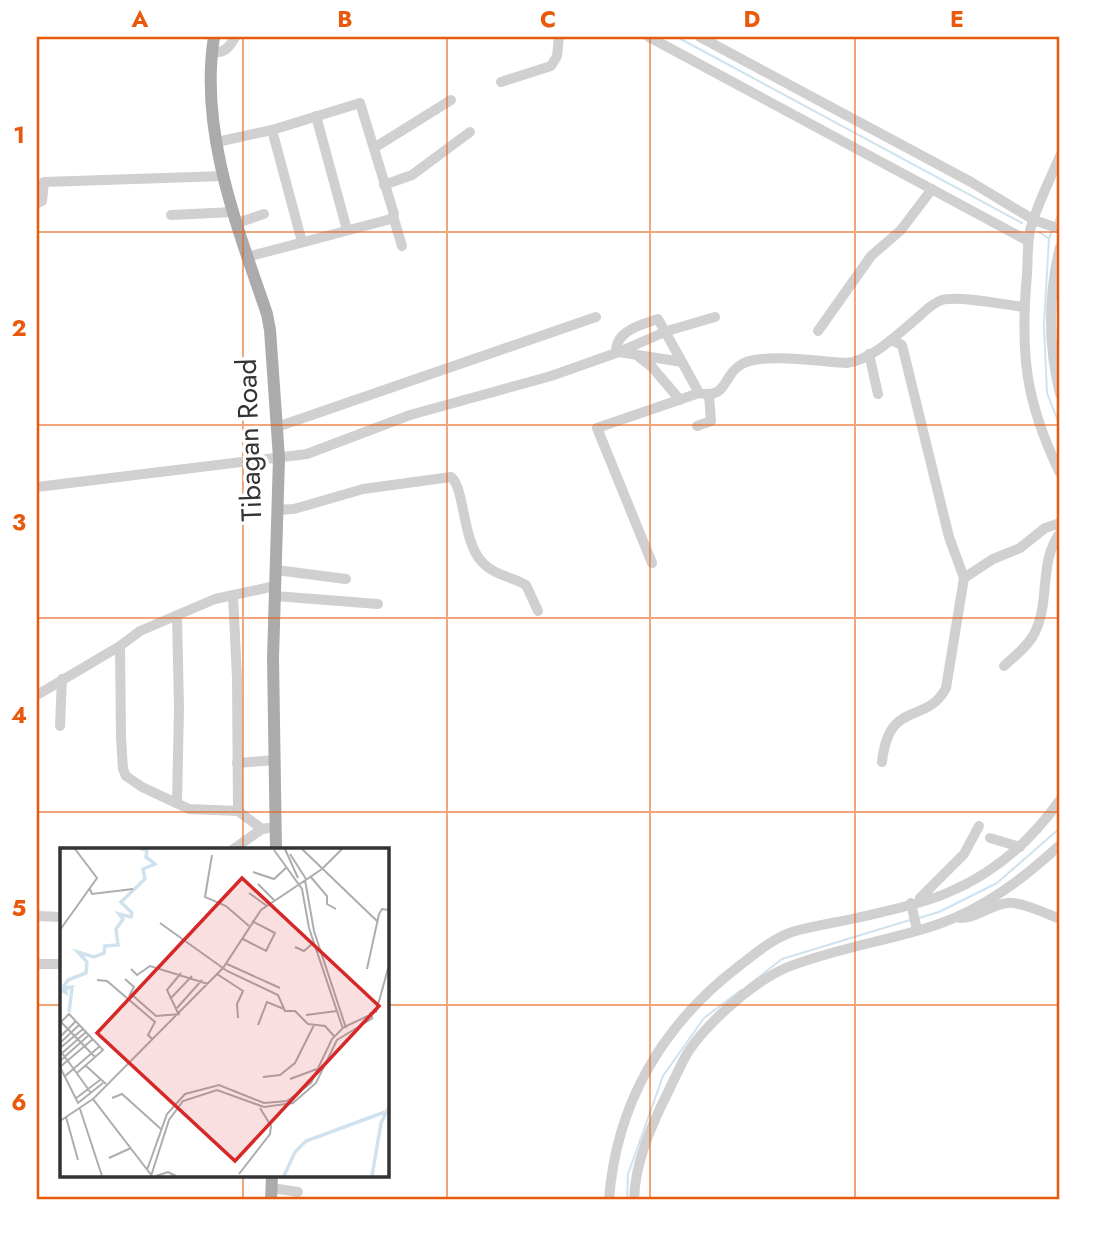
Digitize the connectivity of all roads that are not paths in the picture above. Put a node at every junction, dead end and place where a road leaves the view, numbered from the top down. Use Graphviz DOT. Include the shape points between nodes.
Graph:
graph roads {
  1 [pos="214,37"];
  2 [pos="235,37"];
  3 [pos="559,37"];
  4 [pos="649,37"];
  5 [pos="699,37"];
  6 [pos="212,51"];
  7 [pos="501,82"];
  8 [pos="451,100"];
  9 [pos="316,116"];
  10 [pos="272,130"];
  11 [pos="470,132"];
  12 [pos="217,142"];
  13 [pos="374,148"];
  14 [pos="1060,156"];
  15 [pos="224,176"];
  16 [pos="384,185"];
  17 [pos="932,189"];
  18 [pos="37,203"];
  19 [pos="264,214"];
  20 [pos="171,215"];
  21 [pos="393,216"];
  22 [pos="235,218"];
  23 [pos="1037,221"];
  24 [pos="1060,229"];
  25 [pos="347,230"];
  26 [pos="1028,241"];
  27 [pos="302,242"];
  28 [pos="402,246"];
  29 [pos="1060,247"];
  30 [pos="247,257"];
  31 [pos="1024,307"];
  32 [pos="596,317"];
  33 [pos="715,317"];
  34 [pos="667,331"];
  35 [pos="818,331"];
  36 [pos="891,340"];
  37 [pos="617,352"];
  38 [pos="635,354"];
  39 [pos="869,354"];
  40 [pos="682,362"];
  41 [pos="704,394"];
  42 [pos="878,394"];
  43 [pos="1060,394"];
  44 [pos="680,400"];
  45 [pos="697,426"];
  46 [pos="276,427"];
  47 [pos="279,458"];
  48 [pos="1060,473"];
  49 [pos="37,487"];
  50 [pos="277,510"];
  51 [pos="1060,523"];
  52 [pos="1060,533"];
  53 [pos="652,563"];
  54 [pos="276,570"];
  55 [pos="964,578"];
  56 [pos="346,579"];
  57 [pos="275,591"];
  58 [pos="233,595"];
  59 [pos="378,604"];
  60 [pos="538,611"];
  61 [pos="177,615"];
  62 [pos="120,646"];
  63 [pos="1004,666"];
  64 [pos="62,679"];
  65 [pos="37,695"];
  66 [pos="60,726"];
  67 [pos="275,761"];
  68 [pos="882,762"];
  69 [pos="237,763"];
  70 [pos="1060,800"];
  71 [pos="177,803"];
  72 [pos="238,811"];
  73 [pos="979,826"];
  74 [pos="269,828"];
  75 [pos="989,838"];
  76 [pos="1060,845"];
  77 [pos="1020,847"];
  78 [pos="235,848"];
  79 [pos="275,848"];
  80 [pos="912,906"];
  81 [pos="37,916"];
  82 [pos="60,917"];
  83 [pos="956,917"];
  84 [pos="1060,919"];
  85 [pos="916,928"];
  86 [pos="37,964"];
  87 [pos="60,964"];
  88 [pos="272,1188"];
  89 [pos="298,1192"];
  90 [pos="609,1200"];
  91 [pos="634,1200"];
  1 -- 6 [label="main road, Tibagan Road"];
  2 -- 6 [label="street" via="223,51"];
  3 -- 7 [label="street" via="551,66"];
  4 -- 17 [label="street"];
  5 -- 23 [label="street"];
  6 -- 12 [label="main road, Tibagan Road" via="211,114"];
  8 -- 13 [label="street"];
  9 -- 10 [label="street"];
  9 -- 13 [label="street" via="360,103"];
  9 -- 25 [label="street"];
  10 -- 12 [label="street"];
  10 -- 27 [label="street"];
  11 -- 16 [label="street" via="412,175"];
  12 -- 15 [label="main road, Tibagan Road"];
  13 -- 16 [label="street"];
  14 -- 23 [label="street"];
  15 -- 18 [label="street" via="51,181 43,184 42,201"];
  15 -- 22 [label="main road, Tibagan Road"];
  16 -- 21 [label="street"];
  17 -- 26 [label="street"];
  17 -- 35 [label="street" via="901,230 871,256"];
  19 -- 22 [label="street"];
  20 -- 22 [label="street"];
  21 -- 25 [label="street"];
  21 -- 28 [label="street"];
  22 -- 30 [label="main road, Tibagan Road"];
  23 -- 24 [label="street"];
  23 -- 26 [label="street"];
  25 -- 27 [label="street"];
  26 -- 31 [label="street"];
  27 -- 30 [label="street"];
  29 -- 43 [label="street" via="1051,293"];
  30 -- 46 [label="main road, Tibagan Road" via="270,330"];
  31 -- 36 [label="street" via="941,300"];
  31 -- 48 [label="street" via="1023,340 1031,395"];
  32 -- 46 [label="street"];
  33 -- 34 [label="street"];
  34 -- 37 [label="street"];
  34 -- 37 [label="street" via="656,319 620,336"];
  34 -- 40 [label="street"];
  36 -- 39 [label="street"];
  36 -- 55 [label="street" via="902,345 949,537"];
  37 -- 38 [label="street"];
  37 -- 47 [label="street" via="551,376 410,415 318,451"];
  38 -- 40 [label="street"];
  38 -- 44 [label="street"];
  39 -- 41 [label="street" via="847,363 756,358 741,363 721,390"];
  39 -- 42 [label="street"];
  40 -- 41 [label="street"];
  41 -- 44 [label="street"];
  41 -- 45 [label="street" via="711,421"];
  44 -- 53 [label="street" via="596,429"];
  46 -- 47 [label="main road, Tibagan Road"];
  47 -- 49 [label="street"];
  47 -- 50 [label="main road, Tibagan Road"];
  50 -- 54 [label="main road, Tibagan Road"];
  50 -- 60 [label="street" via="363,489 450,477 457,483 477,556 498,574 526,585"];
  51 -- 55 [label="street"];
  52 -- 63 [label="street" via="1048,562 1045,598 1034,634"];
  54 -- 56 [label="street"];
  54 -- 57 [label="main road, Tibagan Road"];
  55 -- 68 [label="street" via="946,688 936,702 893,727"];
  57 -- 58 [label="street"];
  57 -- 59 [label="street"];
  57 -- 67 [label="main road, Tibagan Road"];
  58 -- 61 [label="street"];
  58 -- 69 [label="street"];
  61 -- 62 [label="street" via="140,631"];
  61 -- 71 [label="street"];
  62 -- 64 [label="street"];
  62 -- 71 [label="street" via="124,773"];
  64 -- 65 [label="street"];
  64 -- 66 [label="street"];
  67 -- 69 [label="street"];
  67 -- 74 [label="main road, Tibagan Road"];
  69 -- 72 [label="street"];
  70 -- 77 [label="street"];
  71 -- 72 [label="street" via="196,810"];
  72 -- 74 [label="street"];
  73 -- 80 [label="street" via="964,854"];
  74 -- 78 [label="street"];
  74 -- 79 [label="main road, Tibagan Road"];
  75 -- 77 [label="street"];
  76 -- 83 [label="street" via="1008,888"];
  77 -- 80 [label="street" via="946,894"];
  80 -- 85 [label="street"];
  80 -- 90 [label="street" via="790,933 711,990 667,1039 633,1095 615,1151"];
  81 -- 82 [label="street"];
  83 -- 84 [label="street" via="971,917 1013,902"];
  83 -- 85 [label="street"];
  85 -- 91 [label="street" via="786,968 763,981 714,1023 688,1053 650,1128"];
  86 -- 87 [label="street"];
  88 -- 89 [label="street"];
}
